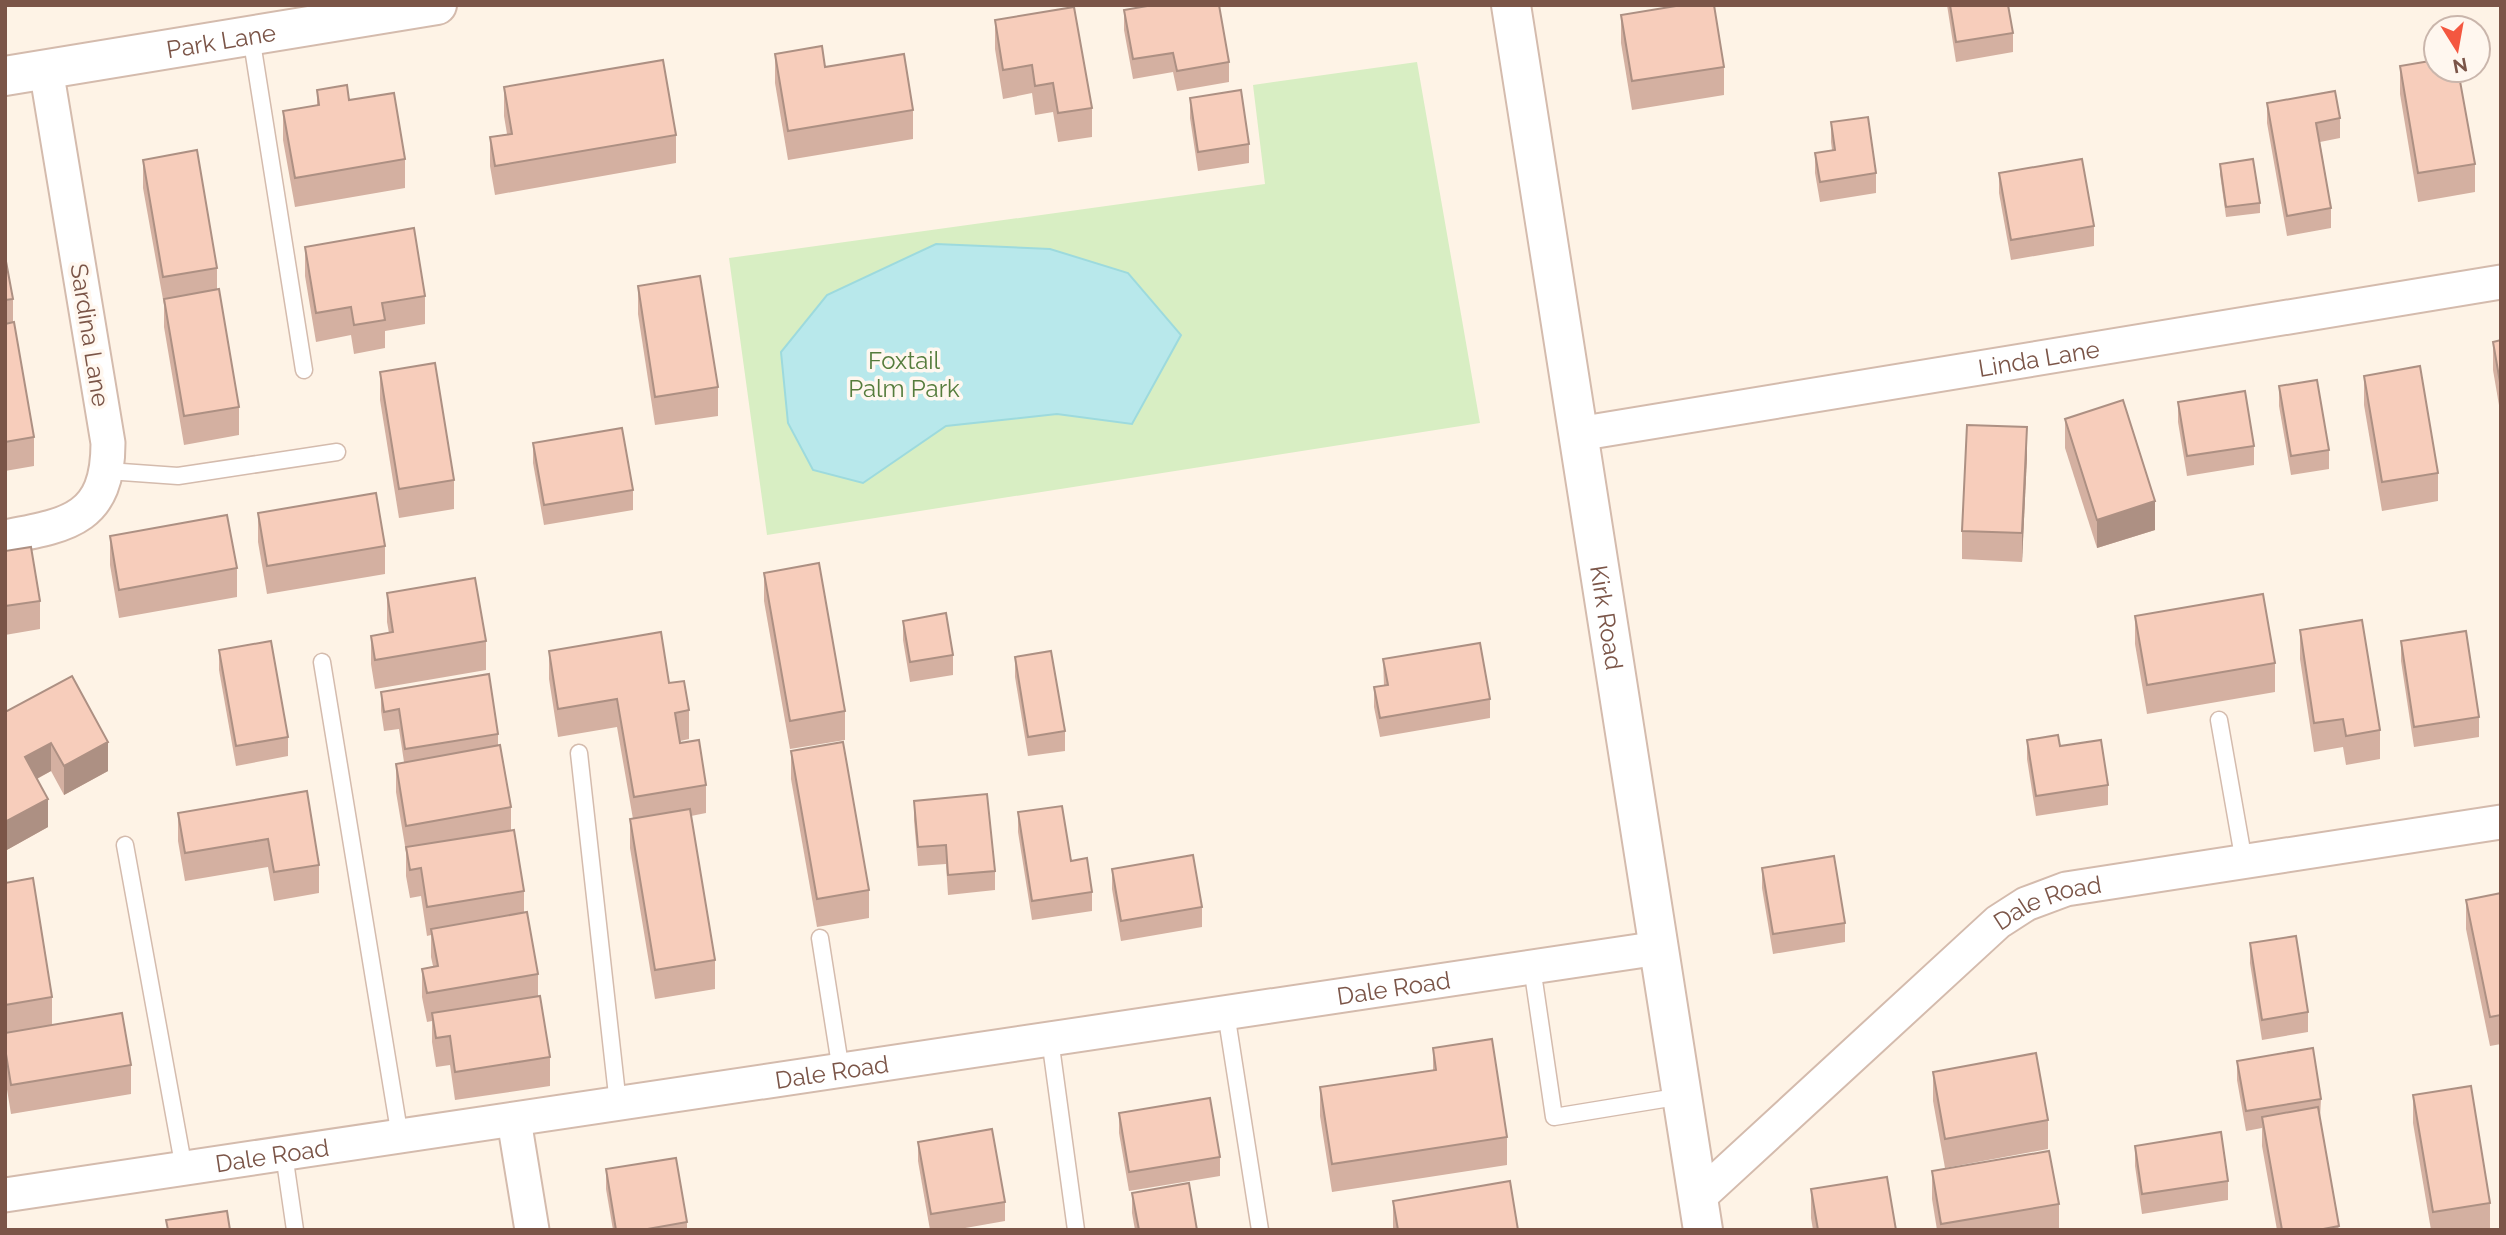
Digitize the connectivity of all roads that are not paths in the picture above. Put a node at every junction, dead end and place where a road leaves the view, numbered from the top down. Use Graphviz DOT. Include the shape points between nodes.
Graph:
graph roads {
  1 [pos="437,5"];
  2 [pos="1511,5"];
  3 [pos="378,10"];
  4 [pos="251,36"];
  5 [pos="46,69"];
  6 [pos="5,76"];
  7 [pos="2501,282"];
  8 [pos="304,370"];
  9 [pos="1578,434"];
  10 [pos="337,452"];
  11 [pos="108,471"];
  12 [pos="5,537"];
  13 [pos="322,662"];
  14 [pos="2219,720"];
  15 [pos="579,753"];
  16 [pos="2501,822"];
  17 [pos="125,845"];
  18 [pos="2244,862"];
  19 [pos="821,938"];
  20 [pos="1659,948"];
  21 [pos="1532,967"];
  22 [pos="1226,1013"];
  23 [pos="1050,1039"];
  24 [pos="841,1071"];
  25 [pos="1682,1096"];
  26 [pos="618,1104"];
  27 [pos="514,1120"];
  28 [pos="400,1137"];
  29 [pos="284,1154"];
  30 [pos="184,1169"];
  31 [pos="5,1195"];
  32 [pos="1700,1214"];
  33 [pos="295,1230"];
  34 [pos="531,1230"];
  35 [pos="1076,1230"];
  36 [pos="1260,1230"];
  1 -- 3 [label="street, Park Lane"];
  2 -- 9 [label="street, Kirk Road"];
  3 -- 4 [label="street, Park Lane"];
  4 -- 5 [label="street, Park Lane"];
  4 -- 8 [label="lane"];
  5 -- 6 [label="street, Park Lane"];
  5 -- 11 [label="street, Sardina Lane" via="108,443"];
  7 -- 9 [label="street, Linda Lane"];
  9 -- 20 [label="street, Kirk Road"];
  10 -- 11 [label="lane" via="178,476"];
  11 -- 12 [label="street, Sardina Lane" via="98,495 82,514 60,527"];
  13 -- 28 [label="lane"];
  14 -- 18 [label="lane"];
  15 -- 26 [label="lane"];
  16 -- 18 [label="street, Dale Road"];
  17 -- 30 [label="lane"];
  18 -- 32 [label="street, Dale Road" via="2066,889 2026,904 1998,922"];
  19 -- 24 [label="lane"];
  20 -- 21 [label="street, Dale Road"];
  20 -- 25 [label="street, Kirk Road"];
  21 -- 22 [label="street, Dale Road"];
  21 -- 25 [label="lane" via="1554,1117"];
  22 -- 23 [label="street, Dale Road"];
  22 -- 36 [label="lane"];
  23 -- 24 [label="street, Dale Road"];
  23 -- 35 [label="lane"];
  24 -- 26 [label="street, Dale Road"];
  25 -- 32 [label="street, Kirk Road"];
  26 -- 27 [label="street, Dale Road"];
  27 -- 28 [label="street, Dale Road"];
  27 -- 34 [label="street"];
  28 -- 29 [label="street, Dale Road"];
  29 -- 30 [label="street, Dale Road"];
  29 -- 33 [label="lane"];
  30 -- 31 [label="street, Dale Road"];
}
